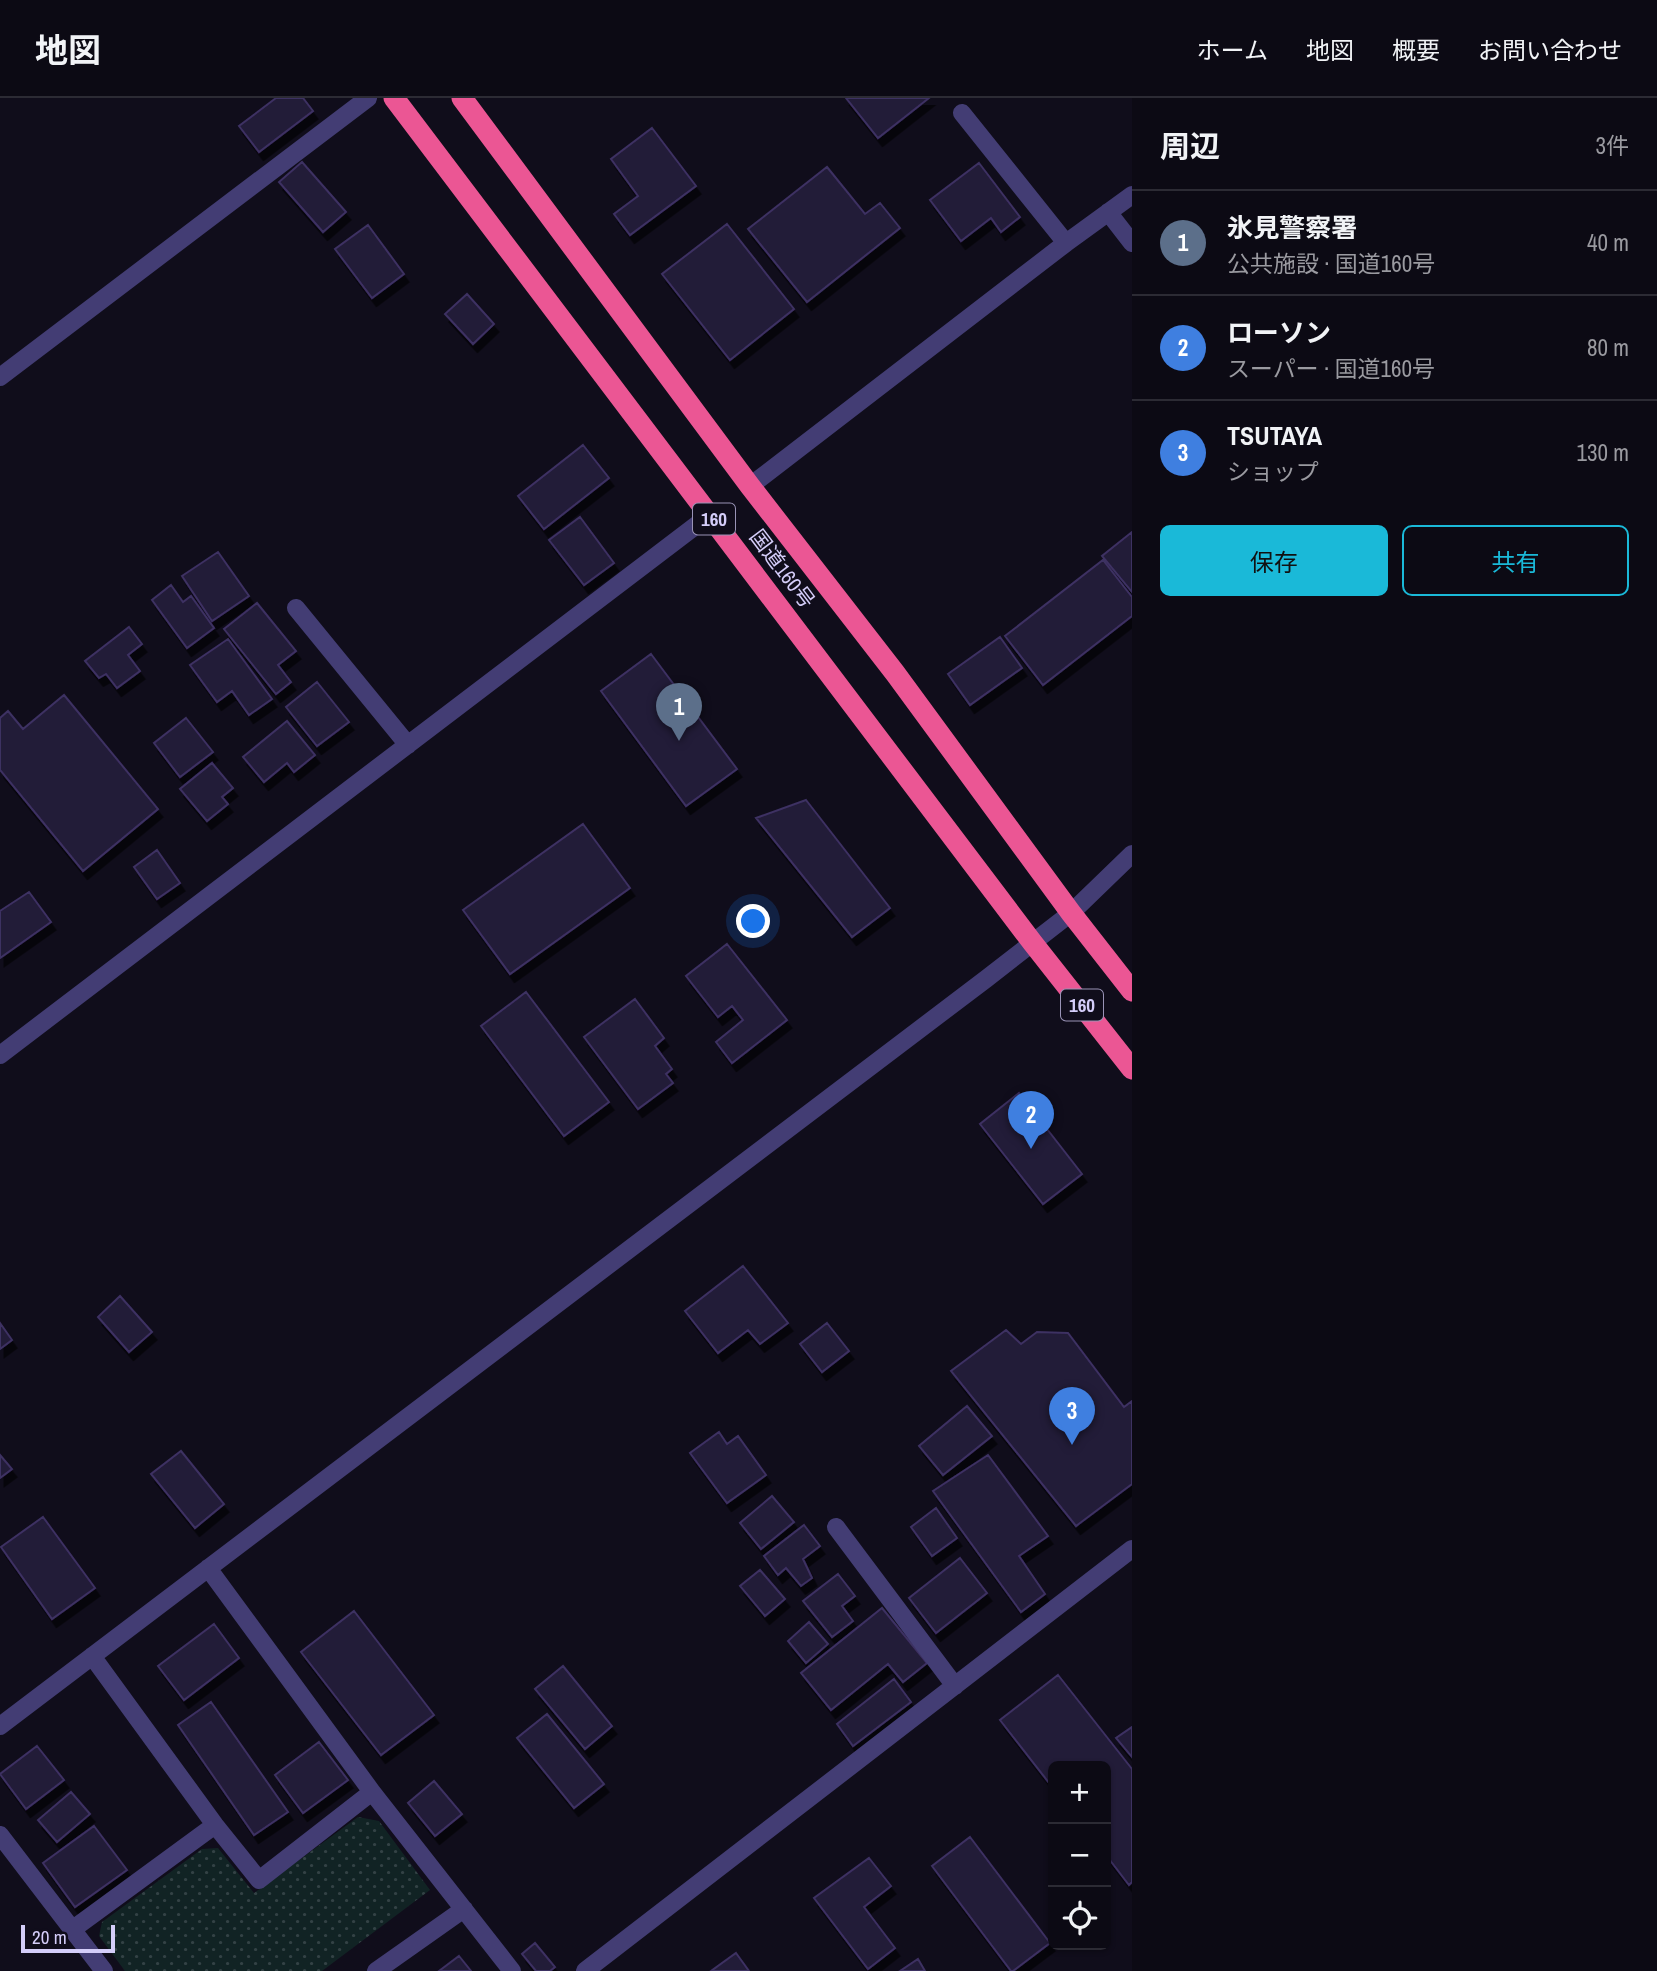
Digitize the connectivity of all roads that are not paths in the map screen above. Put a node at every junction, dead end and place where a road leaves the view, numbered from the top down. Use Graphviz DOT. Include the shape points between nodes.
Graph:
graph roads {
  1 [pos="368,98"];
  2 [pos="394,98"];
  3 [pos="462,98"];
  4 [pos="962,113"];
  5 [pos="1132,195"];
  6 [pos="1108,212"];
  7 [pos="1066,243"];
  8 [pos="1132,243"];
  9 [pos="0,377"];
  10 [pos="750,485"];
  11 [pos="711,514"];
  12 [pos="296,608"];
  13 [pos="408,745"];
  14 [pos="1132,854"];
  15 [pos="1071,912"];
  16 [pos="1032,942"];
  17 [pos="1132,991"];
  18 [pos="0,1055"];
  19 [pos="1132,1069"];
  20 [pos="836,1527"];
  21 [pos="1132,1549"];
  22 [pos="208,1568"];
  23 [pos="92,1656"];
  24 [pos="955,1686"];
  25 [pos="0,1726"];
  26 [pos="372,1792"];
  27 [pos="215,1825"];
  28 [pos="0,1835"];
  29 [pos="464,1909"];
  30 [pos="73,1929"];
  31 [pos="104,1971"];
  32 [pos="376,1971"];
  33 [pos="512,1971"];
  34 [pos="584,1971"];
  1 -- 9 [label="street"];
  2 -- 11 [label="highway, 国道160号 / 160"];
  3 -- 10 [label="highway, 国道160号 / 160"];
  4 -- 7 [label="street"];
  5 -- 6 [label="street"];
  6 -- 7 [label="street"];
  6 -- 8 [label="street"];
  7 -- 10 [label="street"];
  10 -- 15 [label="highway, 国道160号 / 160"];
  11 -- 13 [label="street"];
  11 -- 16 [label="highway, 国道160号 / 160"];
  12 -- 13 [label="street"];
  13 -- 18 [label="street"];
  14 -- 15 [label="street"];
  15 -- 16 [label="street"];
  15 -- 17 [label="highway, 国道160号 / 160"];
  16 -- 19 [label="highway, 国道160号 / 160"];
  16 -- 22 [label="street"];
  20 -- 24 [label="street"];
  21 -- 24 [label="street"];
  22 -- 23 [label="street"];
  22 -- 26 [label="street"];
  23 -- 25 [label="street"];
  23 -- 27 [label="street"];
  24 -- 34 [label="street"];
  26 -- 27 [label="street" via="259,1880"];
  26 -- 29 [label="street"];
  27 -- 30 [label="street"];
  28 -- 30 [label="street"];
  29 -- 32 [label="street"];
  29 -- 33 [label="street"];
  30 -- 31 [label="street"];
}
